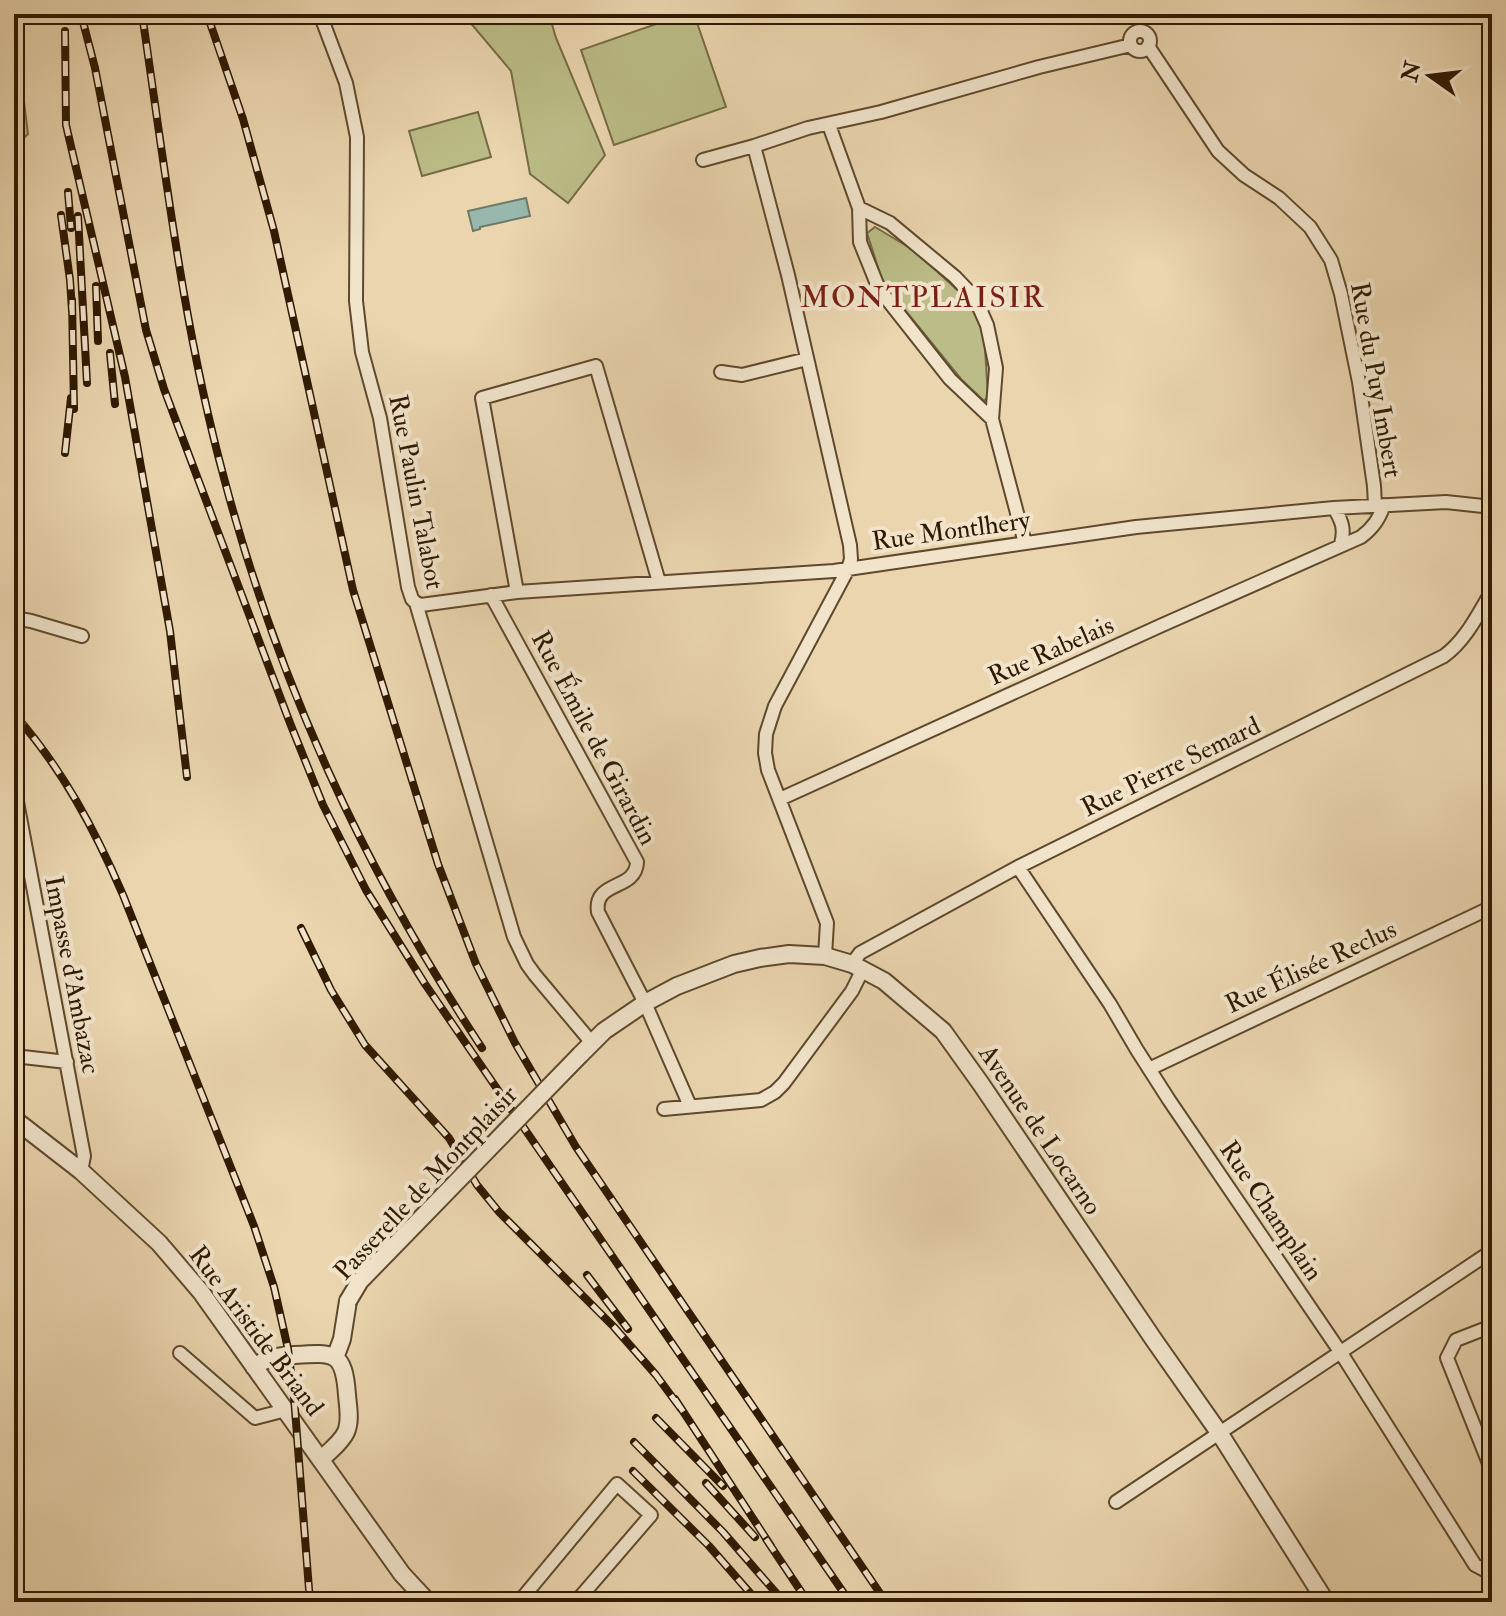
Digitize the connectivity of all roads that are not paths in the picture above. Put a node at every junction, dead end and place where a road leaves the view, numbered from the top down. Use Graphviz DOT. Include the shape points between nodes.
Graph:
graph roads {
  1 [pos="320,14"];
  2 [pos="829,125"];
  3 [pos="754,146"];
  4 [pos="703,160"];
  5 [pos="859,208"];
  6 [pos="807,359"];
  7 [pos="721,372"];
  8 [pos="992,419"];
  9 [pos="1379,505"];
  10 [pos="1492,507"];
  11 [pos="1334,508"];
  12 [pos="1025,543"];
  13 [pos="1341,544"];
  14 [pos="848,569"];
  15 [pos="659,582"];
  16 [pos="1492,591"];
  17 [pos="517,592"];
  18 [pos="491,595"];
  19 [pos="416,603"];
  20 [pos="14,618"];
  21 [pos="82,636"];
  22 [pos="14,786"];
  23 [pos="780,799"];
  24 [pos="1018,867"];
  25 [pos="1492,907"];
  26 [pos="825,956"];
  27 [pos="858,967"];
  28 [pos="645,1003"];
  29 [pos="586,1049"];
  30 [pos="14,1056"];
  31 [pos="67,1062"];
  32 [pos="1149,1069"];
  33 [pos="690,1106"];
  34 [pos="664,1109"];
  35 [pos="17,1125"];
  36 [pos="81,1171"];
  37 [pos="1492,1251"];
  38 [pos="1492,1326"];
  39 [pos="180,1353"];
  40 [pos="1341,1353"];
  41 [pos="335,1358"];
  42 [pos="254,1367"];
  43 [pos="286,1410"];
  44 [pos="1220,1434"];
  45 [pos="321,1460"];
  46 [pos="1492,1471"];
  47 [pos="1116,1502"];
  48 [pos="1492,1574"];
  49 [pos="1492,1586"];
  50 [pos="428,1602"];
  51 [pos="519,1602"];
  52 [pos="576,1602"];
  53 [pos="1326,1602"];
  54 [pos="1484,1602"];
  1 -- 19 [label="street, Rue Paulin Talabot" via="346,83 357,137 358,325 380,418 408,587"];
  2 -- 3 [label="street"];
  2 -- 5 [label="street"];
  2 -- 9 [label="street, Rue du Puy Imbert" via="1039,67 1131,45 1138,51 1148,46 1218,151 1310,227 1331,260 1359,382"];
  3 -- 4 [label="street"];
  3 -- 6 [label="street"];
  5 -- 8 [label="street" via="860,242 879,289 950,379"];
  5 -- 8 [label="street" via="890,223 975,298 996,368"];
  6 -- 7 [label="street" via="742,375"];
  6 -- 14 [label="street" via="850,545"];
  8 -- 12 [label="street"];
  9 -- 10 [label="street, Rue Montlhery" via="1446,502"];
  9 -- 11 [label="street, Rue Montlhery"];
  9 -- 13 [label="street, Rue Rabelais" via="1379,519 1371,530"];
  11 -- 12 [label="street, Rue Montlhery"];
  11 -- 13 [label="street" via="1343,524"];
  12 -- 14 [label="street, Rue Montlhery"];
  13 -- 23 [label="street, Rue Rabelais"];
  14 -- 15 [label="street, Rue Montlhery"];
  14 -- 23 [label="street" via="775,706 766,734 768,770"];
  15 -- 17 [label="street, Rue Montlhery"];
  15 -- 17 [label="street" via="596,366 482,398"];
  16 -- 24 [label="street, Rue Pierre Semard" via="1463,640 1444,656"];
  17 -- 18 [label="street, Rue Montlhery"];
  18 -- 19 [label="street, Rue Montlhery"];
  18 -- 28 [label="street, Rue Émile de Girardin" via="637,862 630,878 604,892 597,905"];
  19 -- 29 [label="street, Rue Paulin Talabot" via="514,937"];
  20 -- 21 [label="street"];
  22 -- 31 [label="street, Impasse d'Ambazac"];
  23 -- 26 [label="street" via="827,923"];
  24 -- 27 [label="street, Rue Pierre Semard" via="860,953"];
  24 -- 32 [label="street, Rue Champlain"];
  25 -- 32 [label="street, Rue Élisée Reclus"];
  26 -- 27 [label="street, Avenue de Locarno"];
  26 -- 28 [label="street, Avenue de Locarno" via="789,954 734,964"];
  27 -- 33 [label="street" via="852,991 775,1092 761,1100"];
  27 -- 44 [label="street, Avenue de Locarno" via="884,981 943,1031"];
  28 -- 29 [label="street, Avenue de Locarno"];
  28 -- 33 [label="street, Rue Émile de Girardin"];
  29 -- 41 [label="street, Passerelle de Montplaisir, bridge" via="360,1281 348,1301"];
  30 -- 31 [label="street"];
  31 -- 36 [label="street, Impasse d'Ambazac" via="84,1156"];
  32 -- 40 [label="street, Rue Champlain"];
  33 -- 34 [label="street"];
  35 -- 36 [label="street, Rue Aristide Briand"];
  36 -- 42 [label="street, Rue Aristide Briand" via="159,1243"];
  37 -- 40 [label="street"];
  38 -- 46 [label="street" via="1456,1340 1447,1358"];
  39 -- 43 [label="street" via="255,1418"];
  40 -- 44 [label="street"];
  40 -- 48 [label="street, Rue Champlain" via="1475,1565"];
  41 -- 42 [label="street" via="320,1353 266,1357"];
  41 -- 45 [label="street" via="346,1372 349,1419 347,1431"];
  42 -- 43 [label="street, Rue Aristide Briand"];
  43 -- 45 [label="street, Rue Aristide Briand"];
  44 -- 47 [label="street"];
  44 -- 53 [label="street, Avenue de Locarno"];
  45 -- 50 [label="street, Rue Aristide Briand"];
  49 -- 54 [label="street"];
  51 -- 52 [label="street" via="617,1484 651,1515"];
}
